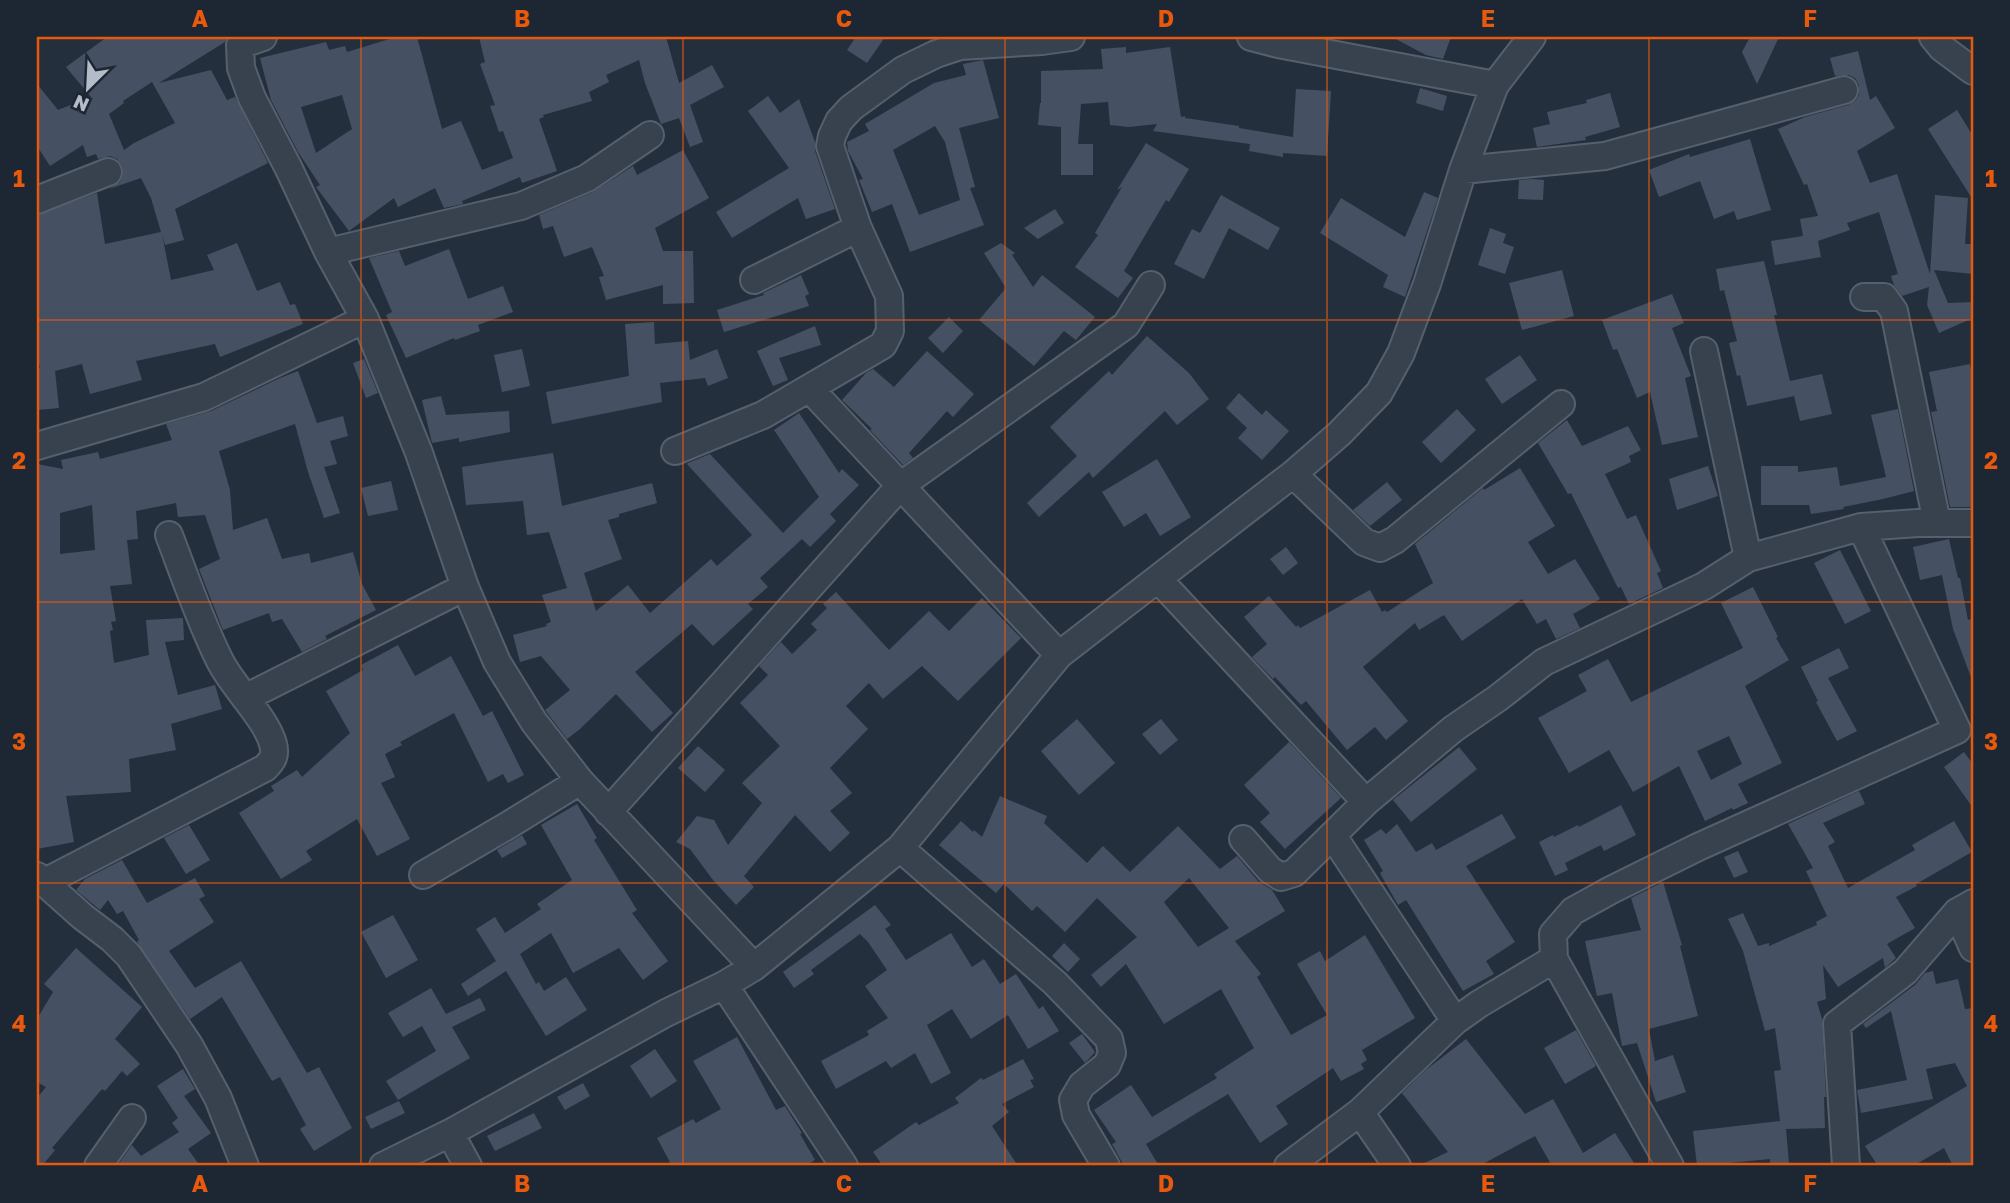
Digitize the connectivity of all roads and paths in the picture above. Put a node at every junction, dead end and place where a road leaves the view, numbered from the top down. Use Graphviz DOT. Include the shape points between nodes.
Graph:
graph roads {
  1 [pos="263,37"];
  2 [pos="1071,37"];
  3 [pos="1251,37"];
  4 [pos="1532,37"];
  5 [pos="1933,37"];
  6 [pos="1973,71"];
  7 [pos="1495,85"];
  8 [pos="1844,90"];
  9 [pos="650,135"];
  10 [pos="1463,170"];
  11 [pos="108,172"];
  12 [pos="37,200"];
  13 [pos="859,228"];
  14 [pos="328,252"];
  15 [pos="754,280"];
  16 [pos="1152,285"];
  17 [pos="1864,297"];
  18 [pos="365,319"];
  19 [pos="1704,351"];
  20 [pos="810,388"];
  21 [pos="1562,404"];
  22 [pos="37,446"];
  23 [pos="675,451"];
  24 [pos="1293,474"];
  25 [pos="900,486"];
  26 [pos="1937,523"];
  27 [pos="1973,523"];
  28 [pos="1861,527"];
  29 [pos="169,535"];
  30 [pos="1748,558"];
  31 [pos="1158,579"];
  32 [pos="465,587"];
  33 [pos="1059,655"];
  34 [pos="245,698"];
  35 [pos="580,781"];
  36 [pos="1366,802"];
  37 [pos="608,811"];
  38 [pos="1333,836"];
  39 [pos="1243,839"];
  40 [pos="900,848"];
  41 [pos="423,874"];
  42 [pos="40,879"];
  43 [pos="1965,908"];
  44 [pos="1973,948"];
  45 [pos="1554,959"];
  46 [pos="754,967"];
  47 [pos="724,985"];
  48 [pos="1455,1021"];
  49 [pos="1360,1112"];
  50 [pos="132,1118"];
  51 [pos="450,1133"];
  52 [pos="840,1165"];
  53 [pos="98,1166"];
  54 [pos="246,1166"];
  55 [pos="383,1166"];
  56 [pos="468,1166"];
  57 [pos="1106,1166"];
  58 [pos="1288,1166"];
  59 [pos="1397,1166"];
  60 [pos="1670,1166"];
  61 [pos="1846,1166"];
  1 -- 14 [label="street" via="240,45 241,68"];
  2 -- 13 [label="street" via="960,46 903,70 851,108 839,121 830,146"];
  3 -- 7 [label="street"];
  4 -- 7 [label="street"];
  5 -- 6 [label="street"];
  7 -- 10 [label="street"];
  8 -- 10 [label="street" via="1605,156"];
  9 -- 14 [label="street" via="587,178 521,206"];
  10 -- 24 [label="street" via="1427,284 1385,383 1339,434"];
  11 -- 12 [label="street"];
  13 -- 15 [label="street"];
  13 -- 20 [label="street" via="889,296 890,331 883,345"];
  14 -- 18 [label="street"];
  16 -- 25 [label="street" via="1126,325"];
  17 -- 26 [label="street" via="1884,297 1894,311"];
  18 -- 22 [label="street" via="204,397"];
  18 -- 32 [label="street" via="419,453"];
  19 -- 30 [label="street"];
  20 -- 23 [label="street" via="762,415"];
  20 -- 25 [label="street"];
  21 -- 24 [label="street" via="1380,548 1364,542"];
  24 -- 31 [label="street"];
  25 -- 33 [label="street"];
  25 -- 37 [label="street"];
  26 -- 27 [label="street"];
  26 -- 28 [label="street"];
  28 -- 30 [label="street"];
  28 -- 45 [label="street" via="1956,730 1698,847 1573,911 1553,934"];
  29 -- 34 [label="street" via="221,663"];
  30 -- 36 [label="street" via="1704,586 1544,662 1453,729"];
  31 -- 33 [label="street"];
  31 -- 36 [label="street"];
  32 -- 34 [label="street"];
  32 -- 35 [label="street" via="497,662 534,722"];
  33 -- 40 [label="street"];
  34 -- 42 [label="street" via="273,742 275,754 265,768"];
  35 -- 37 [label="street"];
  35 -- 41 [label="street"];
  36 -- 38 [label="street"];
  37 -- 46 [label="street"];
  38 -- 39 [label="street" via="1294,873 1281,877"];
  38 -- 48 [label="street"];
  40 -- 46 [label="street"];
  40 -- 57 [label="street" via="1055,983 1109,1040 1112,1053 1107,1065 1082,1085 1073,1100 1076,1115"];
  42 -- 54 [label="street" via="129,956 195,1056"];
  43 -- 44 [label="street"];
  43 -- 61 [label="street" via="1905,972 1837,1024"];
  45 -- 48 [label="street"];
  45 -- 60 [label="street"];
  46 -- 47 [label="street"];
  47 -- 51 [label="street"];
  47 -- 52 [label="street"];
  48 -- 49 [label="street"];
  49 -- 58 [label="street"];
  49 -- 59 [label="street"];
  50 -- 53 [label="street"];
  51 -- 55 [label="street"];
  51 -- 56 [label="street"];
}
